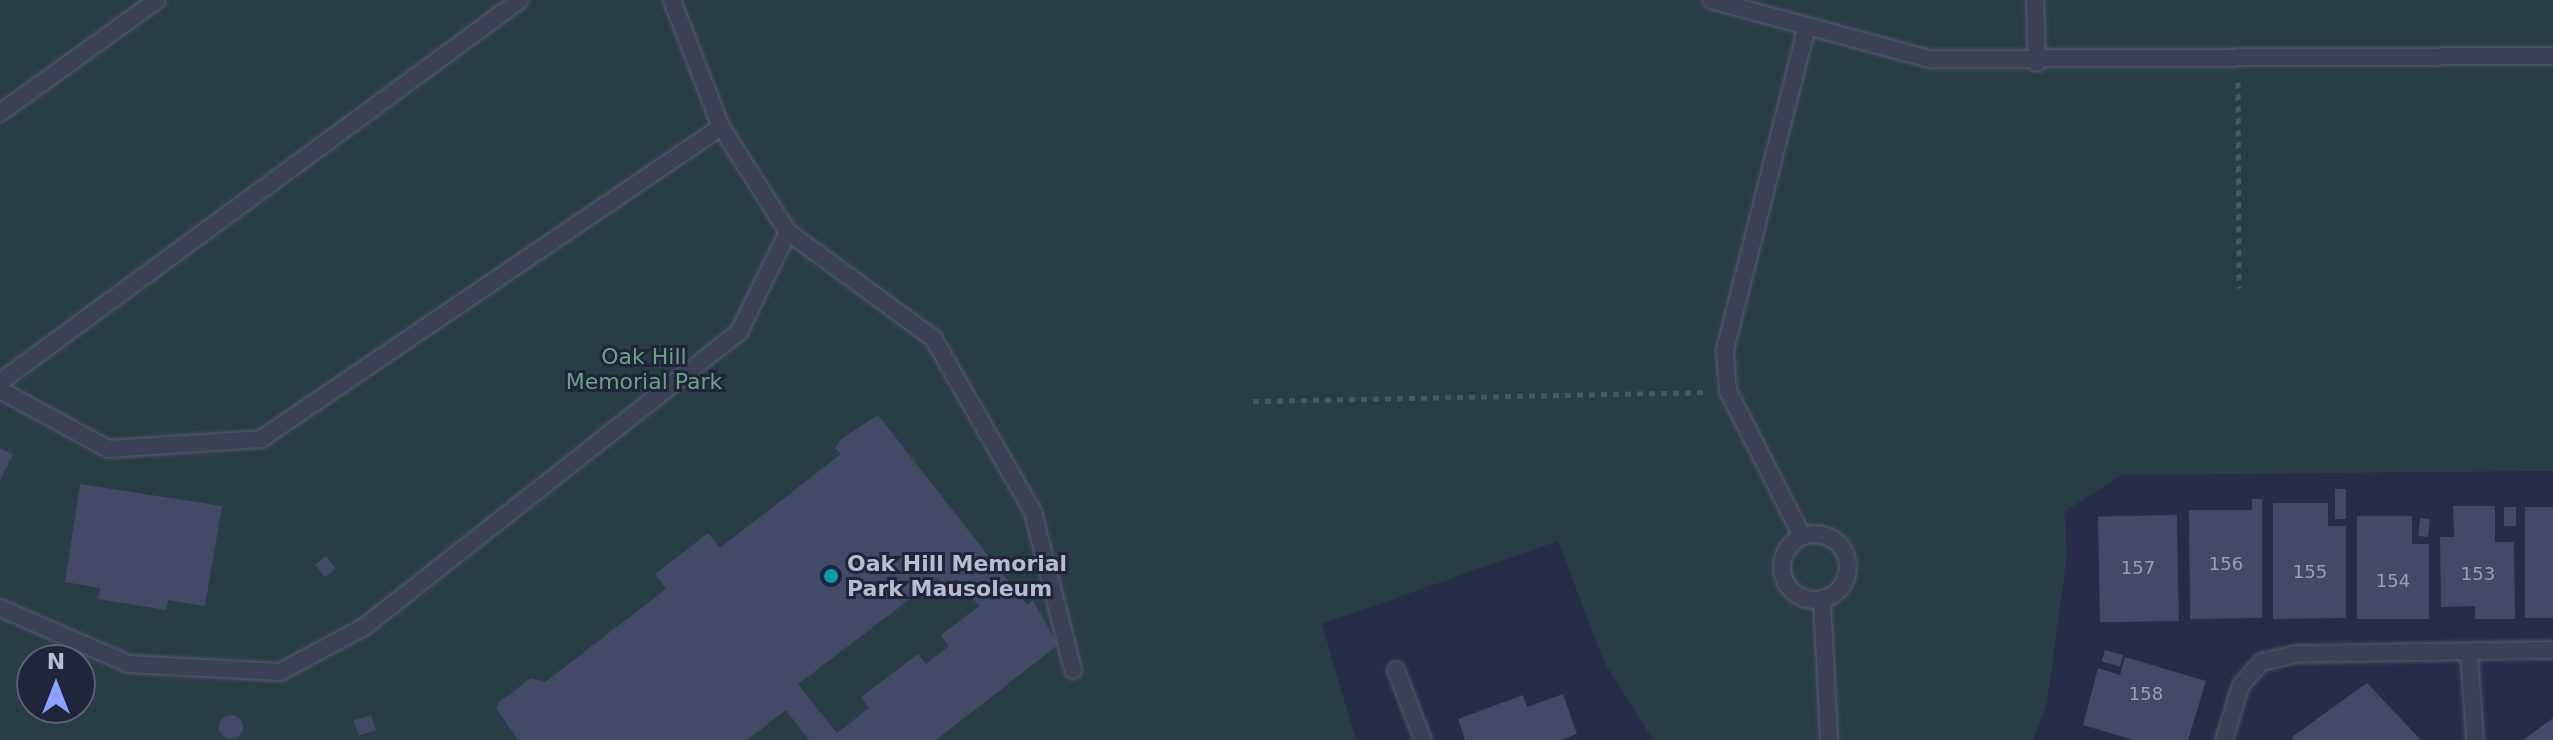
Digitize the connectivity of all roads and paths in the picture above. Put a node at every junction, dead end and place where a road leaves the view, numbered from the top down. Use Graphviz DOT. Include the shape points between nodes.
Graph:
graph roads {
  1 [pos="157,0"];
  2 [pos="520,0"];
  3 [pos="672,0"];
  4 [pos="1711,0"];
  5 [pos="2035,0"];
  6 [pos="1807,26"];
  7 [pos="2553,56"];
  8 [pos="2237,61"];
  9 [pos="2037,63"];
  10 [pos="0,113"];
  11 [pos="721,127"];
  12 [pos="788,232"];
  13 [pos="2239,288"];
  14 [pos="0,382"];
  15 [pos="0,390"];
  16 [pos="1728,391"];
  17 [pos="1253,401"];
  18 [pos="1802,536"];
  19 [pos="1822,600"];
  20 [pos="0,608"];
  21 [pos="2553,650"];
  22 [pos="2469,652"];
  23 [pos="1073,670"];
  24 [pos="1396,670"];
  25 [pos="1423,740"];
  26 [pos="1829,740"];
  27 [pos="2224,740"];
  28 [pos="2475,740"];
  1 -- 10 [label="lane"];
  2 -- 14 [label="lane"];
  3 -- 11 [label="lane"];
  4 -- 6 [label="lane"];
  5 -- 9 [label="lane"];
  6 -- 9 [label="lane" via="1930,59"];
  6 -- 16 [label="lane" via="1725,350"];
  7 -- 8 [label="lane"];
  8 -- 9 [label="lane"];
  8 -- 13 [label="path"];
  11 -- 12 [label="lane"];
  11 -- 15 [label="lane" via="261,439 108,449"];
  12 -- 20 [label="lane" via="739,332 364,627 280,672 129,664"];
  12 -- 23 [label="lane" via="933,338 1033,512"];
  16 -- 17 [label="path"];
  16 -- 18 [label="lane"];
  18 -- 19 [label="lane" via="1787,548 1781,567 1787,586 1803,599"];
  18 -- 19 [label="lane" via="1836,541 1847,557 1838,591"];
  19 -- 26 [label="lane"];
  21 -- 22 [label="lane"];
  22 -- 27 [label="lane" via="2297,654 2262,662 2241,685"];
  22 -- 28 [label="lane"];
  24 -- 25 [label="lane"];
}
